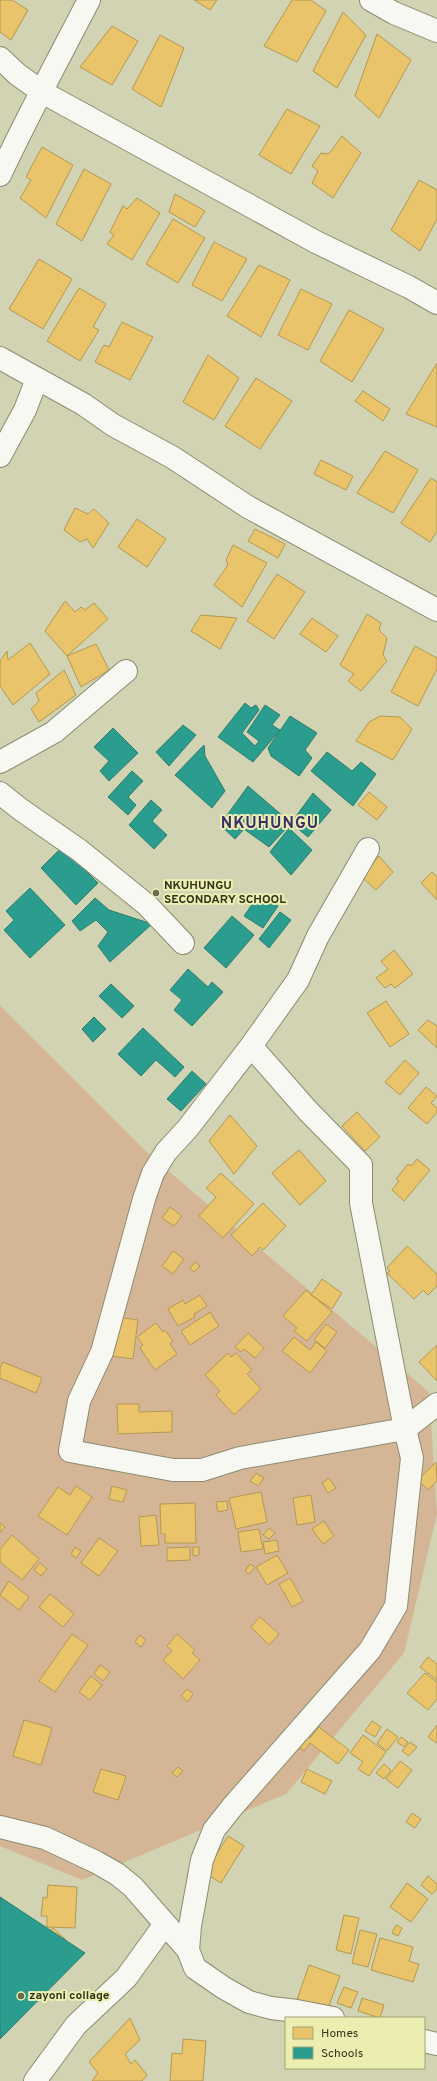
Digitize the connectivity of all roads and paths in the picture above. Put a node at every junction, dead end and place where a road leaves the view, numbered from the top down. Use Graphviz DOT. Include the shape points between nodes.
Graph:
graph roads {
  1 [pos="89,0"];
  2 [pos="371,0"];
  3 [pos="437,31"];
  4 [pos="0,58"];
  5 [pos="42,92"];
  6 [pos="0,175"];
  7 [pos="437,303"];
  8 [pos="0,358"];
  9 [pos="37,379"];
  10 [pos="0,456"];
  11 [pos="437,610"];
  12 [pos="126,671"];
  13 [pos="0,762"];
  14 [pos="0,793"];
  15 [pos="368,849"];
  16 [pos="182,943"];
  17 [pos="251,1046"];
  18 [pos="437,1404"];
  19 [pos="405,1429"];
  20 [pos="0,1827"];
  21 [pos="165,1924"];
  22 [pos="188,1950"];
  23 [pos="327,2017"];
  24 [pos="425,2041"];
  25 [pos="437,2044"];
  26 [pos="35,2081"];
  1 -- 5 [label="street"];
  2 -- 3 [label="street"];
  4 -- 5 [label="street"];
  5 -- 6 [label="street" via="27,117"];
  5 -- 7 [label="street" via="316,242"];
  8 -- 9 [label="street"];
  9 -- 10 [label="street" via="25,410"];
  9 -- 11 [label="street" via="172,457 248,507"];
  12 -- 13 [label="street" via="54,732"];
  14 -- 16 [label="street" via="20,810 79,850 147,905"];
  15 -- 17 [label="street" via="318,936 298,980"];
  17 -- 19 [label="street" via="308,1111 361,1165 361,1203"];
  17 -- 19 [label="street" via="188,1128 166,1152 153,1173 102,1352 79,1401 70,1452 173,1470 202,1470 240,1458"];
  18 -- 19 [label="street"];
  19 -- 22 [label="street" via="412,1458 396,1606 370,1650 214,1830 202,1860"];
  20 -- 21 [label="street" via="45,1838 117,1874 133,1887"];
  21 -- 22 [label="street"];
  21 -- 26 [label="street" via="126,1978 76,2025"];
  22 -- 23 [label="street" via="195,1968 249,2002"];
  24 -- 25 [label="street"];
}
